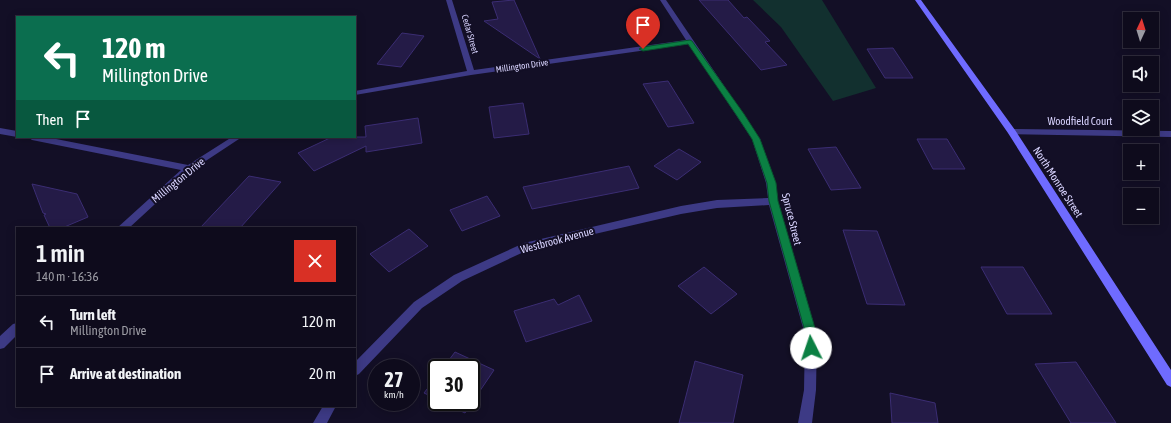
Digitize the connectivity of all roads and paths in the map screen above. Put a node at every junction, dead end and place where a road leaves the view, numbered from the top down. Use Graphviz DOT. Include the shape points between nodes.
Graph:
graph roads {
  1 [pos="449,0"];
  2 [pos="663,0"];
  3 [pos="918,0"];
  4 [pos="690,42"];
  5 [pos="471,73"];
  6 [pos="356,93"];
  7 [pos="0,131"];
  8 [pos="1012,132"];
  9 [pos="16,134"];
  10 [pos="1171,134"];
  11 [pos="37,138"];
  12 [pos="236,138"];
  13 [pos="189,168"];
  14 [pos="773,201"];
  15 [pos="123,227"];
  16 [pos="16,329"];
  17 [pos="0,344"];
  18 [pos="356,369"];
  19 [pos="1171,381"];
  20 [pos="329,407"];
  21 [pos="320,423"];
  22 [pos="805,423"];
  1 -- 5 [label="street, Cedar Street"];
  2 -- 4 [label="street, Spruce Street"];
  3 -- 8 [label="main road, North Monroe Street"];
  4 -- 5 [label="street, Millington Drive"];
  4 -- 14 [label="street, Spruce Street" via="756,139 771,183"];
  5 -- 6 [label="street, Millington Drive"];
  7 -- 9 [label="street"];
  8 -- 10 [label="street, Woodfield Court"];
  8 -- 19 [label="main road, North Monroe Street"];
  11 -- 13 [label="street"];
  12 -- 13 [label="street, Millington Drive"];
  13 -- 15 [label="street, Millington Drive"];
  14 -- 18 [label="street, Westbrook Avenue" via="696,207 528,246 458,278 418,305"];
  14 -- 22 [label="street, Spruce Street" via="811,335 810,390"];
  16 -- 17 [label="street"];
  20 -- 21 [label="street"];
}
